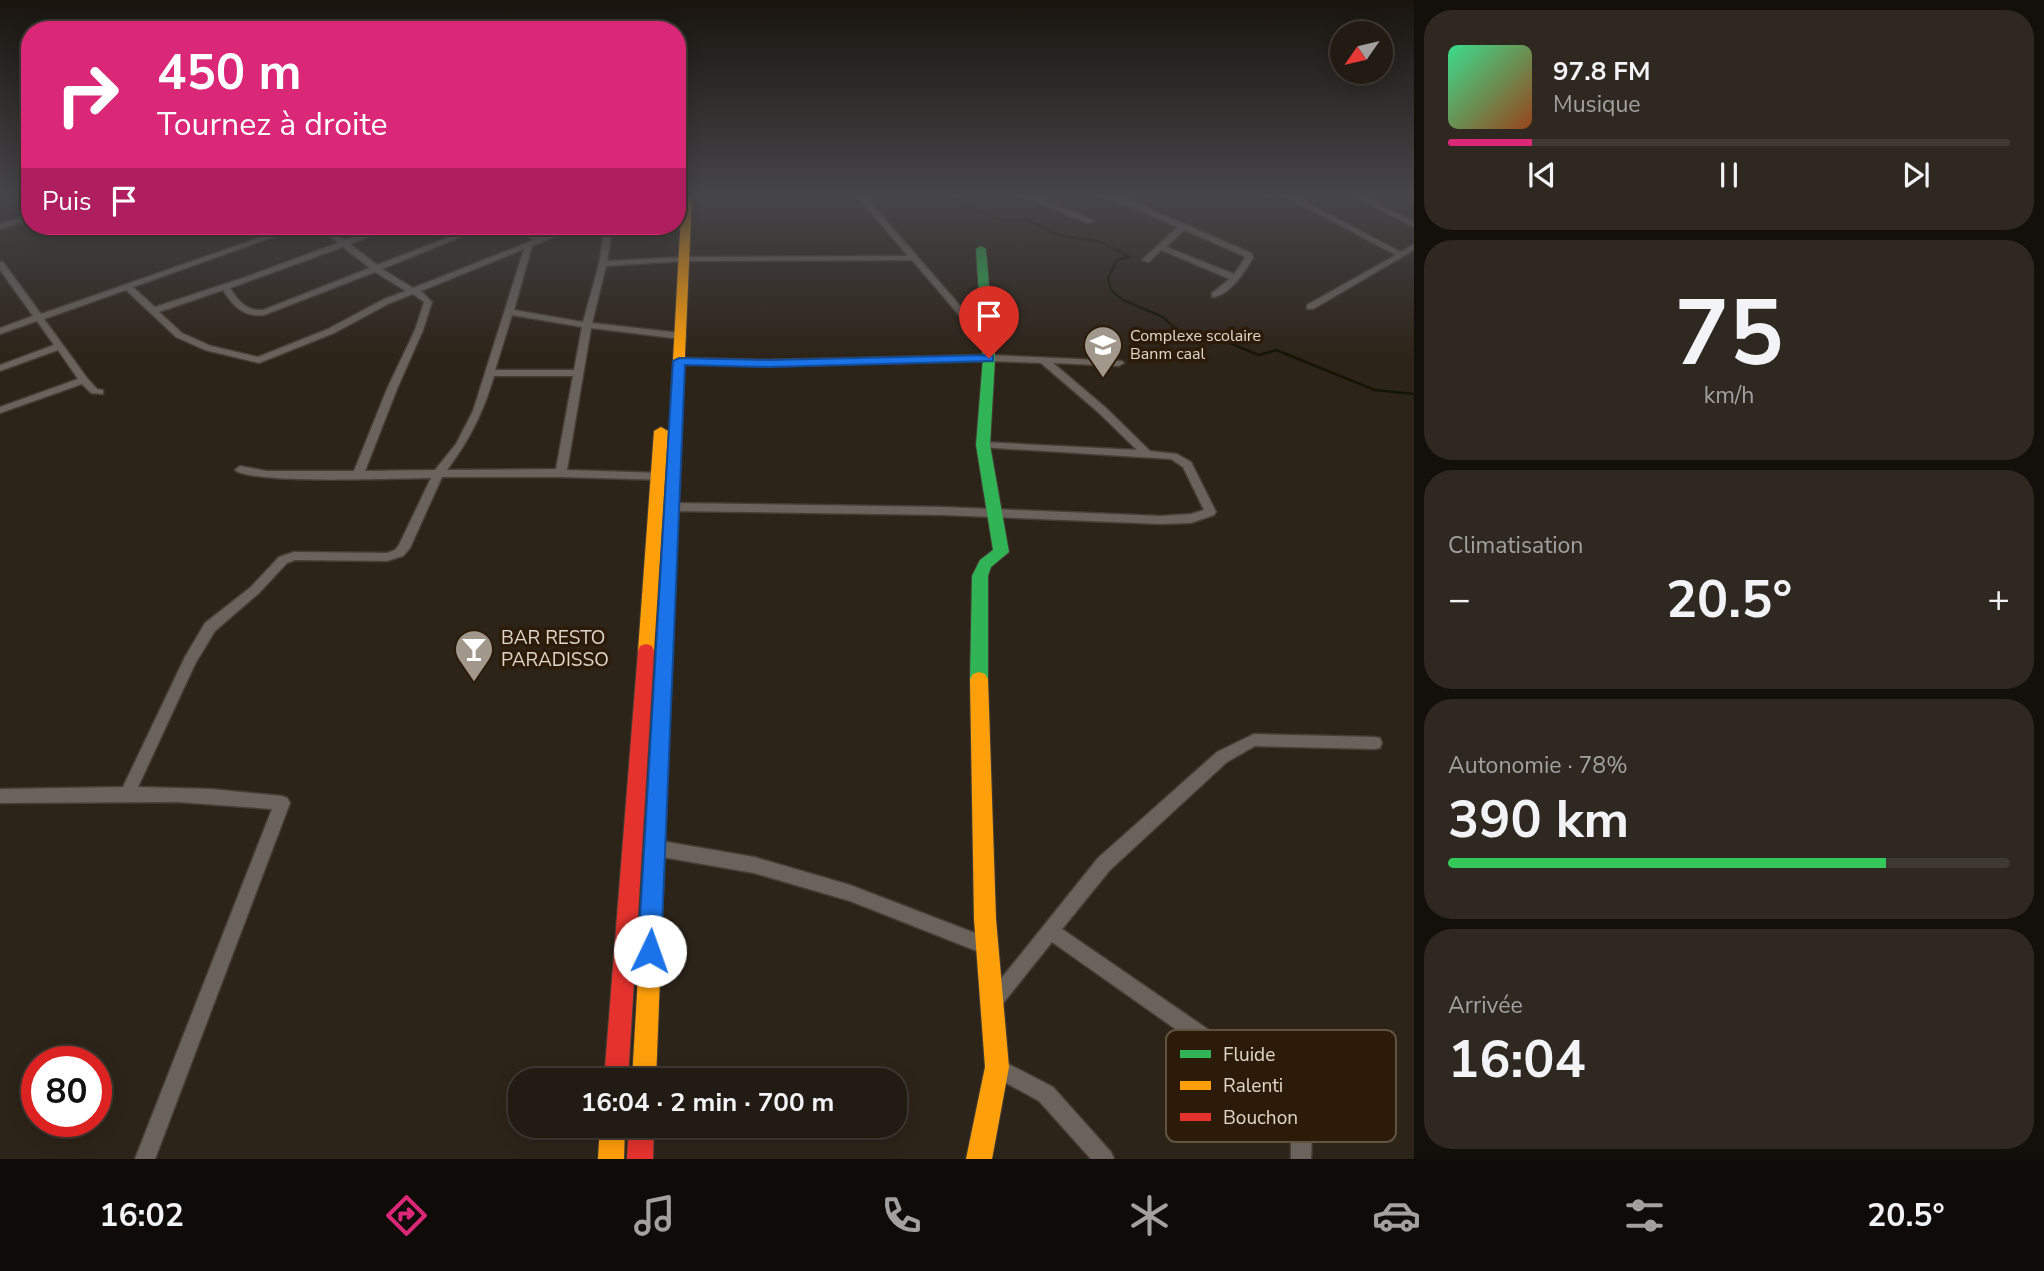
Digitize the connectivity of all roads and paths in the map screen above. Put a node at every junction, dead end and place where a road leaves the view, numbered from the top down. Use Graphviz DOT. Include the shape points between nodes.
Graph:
graph roads {
  1 [pos="234,249"];
  2 [pos="327,249"];
  3 [pos="352,249"];
  4 [pos="424,249"];
  5 [pos="524,249"];
  6 [pos="528,249"];
  7 [pos="605,249"];
  8 [pos="677,249"];
  9 [pos="680,249"];
  10 [pos="906,249"];
  11 [pos="981,249"];
  12 [pos="1158,249"];
  13 [pos="1165,249"];
  14 [pos="1234,249"];
  15 [pos="1407,255"];
  16 [pos="914,258"];
  17 [pos="678,260"];
  18 [pos="1146,260"];
  19 [pos="0,264"];
  20 [pos="603,264"];
  21 [pos="375,268"];
  22 [pos="448,278"];
  23 [pos="1236,278"];
  24 [pos="128,286"];
  25 [pos="225,286"];
  26 [pos="412,291"];
  27 [pos="1215,295"];
  28 [pos="428,302"];
  29 [pos="1310,307"];
  30 [pos="155,310"];
  31 [pos="510,312"];
  32 [pos="40,318"];
  33 [pos="587,325"];
  34 [pos="0,331"];
  35 [pos="674,336"];
  36 [pos="986,341"];
  37 [pos="61,346"];
  38 [pos="989,358"];
  39 [pos="1043,360"];
  40 [pos="679,361"];
  41 [pos="1119,363"];
  42 [pos="0,369"];
  43 [pos="489,373"];
  44 [pos="578,373"];
  45 [pos="84,380"];
  46 [pos="100,392"];
  47 [pos="0,410"];
  48 [pos="983,445"];
  49 [pos="1148,455"];
  50 [pos="240,470"];
  51 [pos="359,473"];
  52 [pos="439,473"];
  53 [pos="561,473"];
  54 [pos="666,478"];
  55 [pos="673,507"];
  56 [pos="993,511"];
  57 [pos="1375,743"];
  58 [pos="128,793"];
  59 [pos="0,796"];
  60 [pos="654,847"];
  61 [pos="1050,930"];
  62 [pos="987,946"];
  63 [pos="992,1004"];
  64 [pos="1193,1030"];
  65 [pos="997,1067"];
  66 [pos="617,1068"];
  67 [pos="645,1068"];
  68 [pos="612,1138"];
  69 [pos="641,1138"];
  70 [pos="145,1159"];
  71 [pos="611,1159"];
  72 [pos="640,1159"];
  73 [pos="979,1159"];
  74 [pos="1104,1159"];
  1 -- 24 [label="street"];
  2 -- 25 [label="street"];
  3 -- 21 [label="street"];
  4 -- 21 [label="street"];
  5 -- 22 [label="street"];
  6 -- 31 [label="street"];
  7 -- 20 [label="street"];
  8 -- 17 [label="main road"];
  9 -- 17 [label="main road"];
  10 -- 16 [label="street"];
  11 -- 36 [label="main road"];
  12 -- 18 [label="street"];
  13 -- 23 [label="street"];
  14 -- 23 [label="street" via="1249,258"];
  15 -- 29 [label="street"];
  16 -- 17 [label="street"];
  16 -- 36 [label="street"];
  17 -- 20 [label="street"];
  17 -- 35 [label="main road"];
  19 -- 32 [label="street"];
  20 -- 33 [label="street"];
  21 -- 25 [label="street" via="259,313 239,308"];
  21 -- 26 [label="street"];
  22 -- 26 [label="street"];
  22 -- 28 [label="street"];
  23 -- 27 [label="street"];
  24 -- 30 [label="street"];
  24 -- 32 [label="street"];
  25 -- 30 [label="street"];
  26 -- 28 [label="street" via="424,295"];
  26 -- 30 [label="street" via="318,337 258,360 197,344 179,335"];
  28 -- 51 [label="street"];
  31 -- 33 [label="street"];
  31 -- 43 [label="street"];
  32 -- 34 [label="street"];
  32 -- 37 [label="street"];
  33 -- 35 [label="street"];
  33 -- 44 [label="street"];
  35 -- 40 [label="main road"];
  35 -- 54 [label="main road"];
  36 -- 38 [label="main road"];
  37 -- 42 [label="street"];
  37 -- 45 [label="street"];
  38 -- 39 [label="street"];
  38 -- 40 [label="street"];
  38 -- 48 [label="main road"];
  39 -- 41 [label="street"];
  39 -- 49 [label="street"];
  40 -- 54 [label="main road"];
  43 -- 44 [label="street"];
  43 -- 52 [label="street" via="473,421"];
  44 -- 53 [label="street"];
  45 -- 46 [label="street"];
  45 -- 47 [label="street"];
  48 -- 49 [label="street"];
  48 -- 56 [label="main road"];
  49 -- 56 [label="street" via="1173,456 1187,465 1208,515 1163,520"];
  50 -- 51 [label="street" via="267,475"];
  51 -- 52 [label="street"];
  52 -- 53 [label="street"];
  52 -- 58 [label="street" via="399,553 289,558 219,618 190,661"];
  53 -- 54 [label="street"];
  54 -- 55 [label="main road"];
  54 -- 66 [label="main road"];
  55 -- 56 [label="street"];
  55 -- 60 [label="main road"];
  56 -- 62 [label="main road" via="1001,552 985,564 980,576 978,651"];
  57 -- 61 [label="street" via="1254,740 1235,748 1104,864"];
  58 -- 59 [label="street"];
  58 -- 70 [label="street" via="218,795 282,803"];
  60 -- 62 [label="street" via="754,865 850,893"];
  60 -- 67 [label="main road"];
  61 -- 63 [label="street"];
  61 -- 64 [label="street"];
  62 -- 63 [label="main road"];
  63 -- 65 [label="main road"];
  65 -- 73 [label="main road"];
  65 -- 74 [label="street" via="1046,1094"];
  68 -- 71 [label="main road"];
  69 -- 72 [label="main road"];
}
